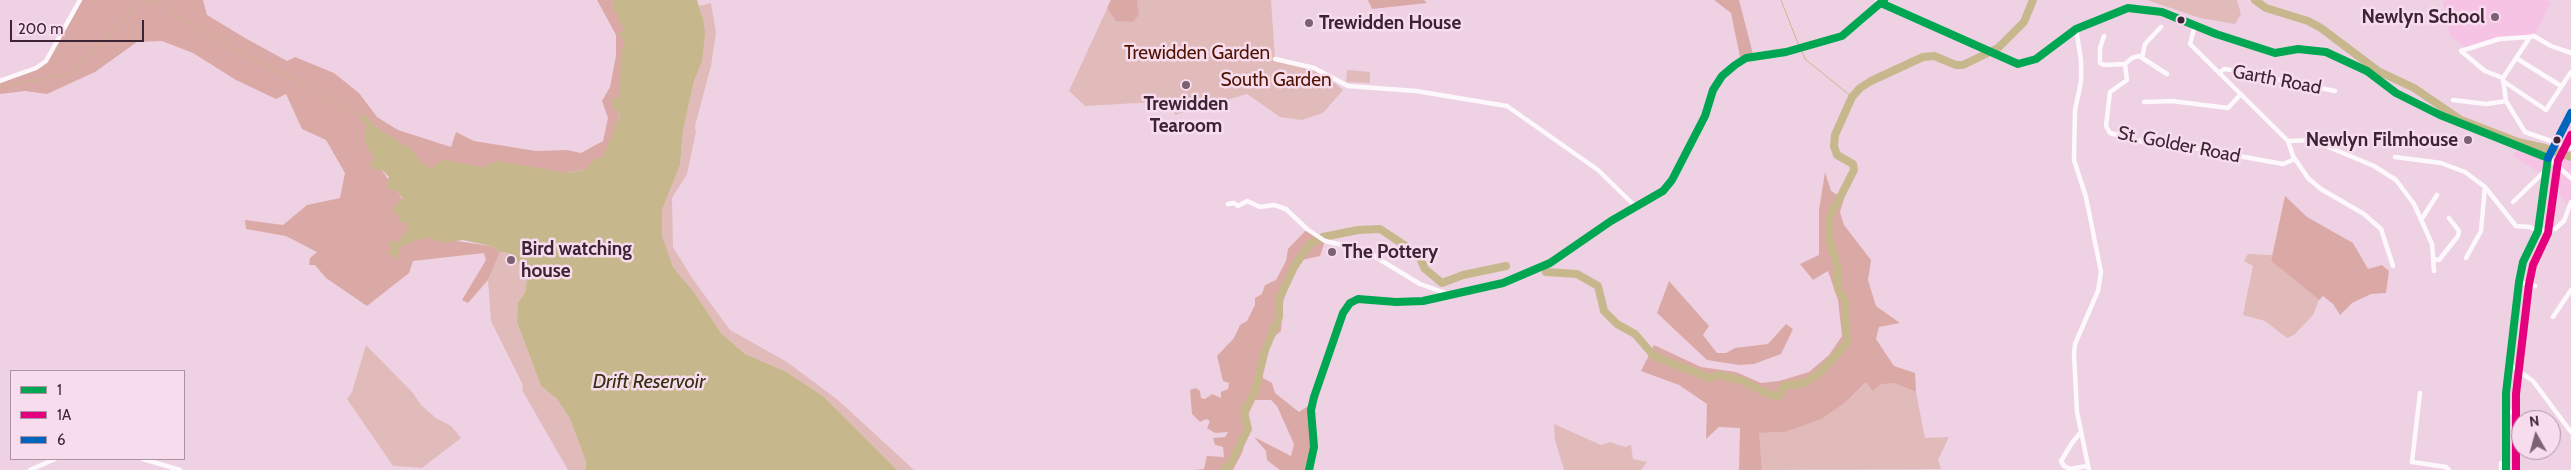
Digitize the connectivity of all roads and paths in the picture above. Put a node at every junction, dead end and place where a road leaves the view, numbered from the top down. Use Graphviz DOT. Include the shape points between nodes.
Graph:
graph roads {
  1 [pos="80,0"];
  2 [pos="1881,1"];
  3 [pos="2195,25"];
  4 [pos="2161,27"];
  5 [pos="2076,29"];
  6 [pos="2104,36"];
  7 [pos="2530,38"];
  8 [pos="2571,52"];
  9 [pos="2142,58"];
  10 [pos="2516,58"];
  11 [pos="1275,59"];
  12 [pos="2125,64"];
  13 [pos="2571,72"];
  14 [pos="2219,73"];
  15 [pos="2167,74"];
  16 [pos="2503,80"];
  17 [pos="0,81"];
  18 [pos="2561,86"];
  19 [pos="2335,91"];
  20 [pos="2241,94"];
  21 [pos="2453,100"];
  22 [pos="2506,101"];
  23 [pos="2144,102"];
  24 [pos="2571,113"];
  25 [pos="2288,141"];
  26 [pos="2553,144"];
  27 [pos="2571,148"];
  28 [pos="2549,156"];
  29 [pos="2395,158"];
  30 [pos="2296,159"];
  31 [pos="2546,170"];
  32 [pos="2571,178"];
  33 [pos="2485,187"];
  34 [pos="2437,195"];
  35 [pos="2513,202"];
  36 [pos="2571,202"];
  37 [pos="1228,204"];
  38 [pos="1637,208"];
  39 [pos="2449,218"];
  40 [pos="2421,220"];
  41 [pos="2538,231"];
  42 [pos="2466,258"];
  43 [pos="2434,259"];
  44 [pos="2393,266"];
  45 [pos="2434,271"];
  46 [pos="2518,282"];
  47 [pos="2535,286"];
  48 [pos="2571,290"];
  49 [pos="1448,294"];
  50 [pos="2569,296"];
  51 [pos="2553,317"];
  52 [pos="2509,364"];
  53 [pos="2420,393"];
  54 [pos="2507,411"];
  55 [pos="2511,412"];
  56 [pos="2081,432"];
  57 [pos="2571,432"];
  58 [pos="53,460"];
  59 [pos="146,460"];
  60 [pos="2500,463"];
  61 [pos="2088,468"];
  62 [pos="30,470"];
  63 [pos="180,470"];
  64 [pos="1310,470"];
  65 [pos="2449,470"];
  66 [pos="2501,470"];
  67 [pos="2506,470"];
  1 -- 17 [label="street" via="46,61"];
  2 -- 5 [label="main road" via="2018,64 2036,59"];
  2 -- 38 [label="main road" via="1842,36 1746,58 1722,76 1713,90 1706,116 1672,180"];
  3 -- 5 [label="main road" via="2162,12 2128,8"];
  3 -- 14 [label="street" via="2190,44"];
  3 -- 28 [label="main road" via="2275,53 2298,49 2326,52 2368,71 2396,93 2440,115"];
  4 -- 9 [label="street" via="2146,44"];
  5 -- 56 [label="street" via="2081,82 2075,110 2074,160 2086,197 2101,272 2098,291 2075,344 2075,397"];
  6 -- 12 [label="street" via="2100,63"];
  7 -- 8 [label="street" via="2534,36"];
  7 -- 10 [label="street"];
  7 -- 16 [label="street" via="2499,39 2460,51 2485,71"];
  9 -- 12 [label="street" via="2132,58"];
  9 -- 15 [label="street"];
  10 -- 16 [label="street"];
  10 -- 18 [label="street"];
  11 -- 38 [label="street" via="1314,68 1348,86 1416,91 1507,106 1598,170"];
  12 -- 30 [label="street, St. Golder Road" via="2127,80 2110,92 2106,126 2110,133 2283,164"];
  13 -- 18 [label="street"];
  14 -- 19 [label="street, Garth Road" via="2224,69 2232,70"];
  14 -- 20 [label="street"];
  16 -- 18 [label="street" via="2546,110"];
  16 -- 22 [label="street"];
  20 -- 23 [label="street" via="2228,108 2172,100"];
  20 -- 25 [label="street"];
  21 -- 22 [label="street" via="2486,104"];
  22 -- 26 [label="street" via="2525,132"];
  24 -- 26 [label="street"];
  25 -- 30 [label="street"];
  25 -- 40 [label="street" via="2312,140 2374,166 2405,189"];
  26 -- 27 [label="street"];
  26 -- 28 [label="street"];
  28 -- 31 [label="main road"];
  28 -- 32 [label="street"];
  29 -- 33 [label="street" via="2449,166 2465,172"];
  30 -- 44 [label="street" via="2308,178 2321,189 2364,214 2381,229"];
  31 -- 35 [label="street"];
  31 -- 41 [label="main road"];
  33 -- 41 [label="street" via="2516,226"];
  33 -- 42 [label="street" via="2481,231"];
  34 -- 40 [label="street"];
  36 -- 41 [label="street" via="2561,225"];
  37 -- 49 [label="street" via="1238,206 1247,201 1260,207 1274,205 1286,209 1326,241 1364,250 1420,284"];
  38 -- 49 [label="main road" via="1611,221 1542,268 1503,283"];
  39 -- 43 [label="street" via="2459,231 2458,236 2439,260"];
  40 -- 43 [label="street" via="2432,244"];
  41 -- 46 [label="main road" via="2523,262"];
  43 -- 45 [label="street"];
  46 -- 47 [label="street"];
  46 -- 52 [label="main road"];
  48 -- 50 [label="street"];
  49 -- 64 [label="main road" via="1422,301 1358,300 1350,303 1343,312 1314,397 1311,410 1314,447"];
  50 -- 51 [label="street"];
  52 -- 54 [label="main road"];
  52 -- 57 [label="street" via="2533,380"];
  53 -- 65 [label="street" via="2412,462 2446,466"];
  54 -- 55 [label="street"];
  54 -- 67 [label="main road"];
  56 -- 61 [label="street"];
  56 -- 61 [label="street" via="2061,461 2070,468"];
  58 -- 62 [label="street"];
  59 -- 63 [label="street"];
  60 -- 66 [label="street"];
}
